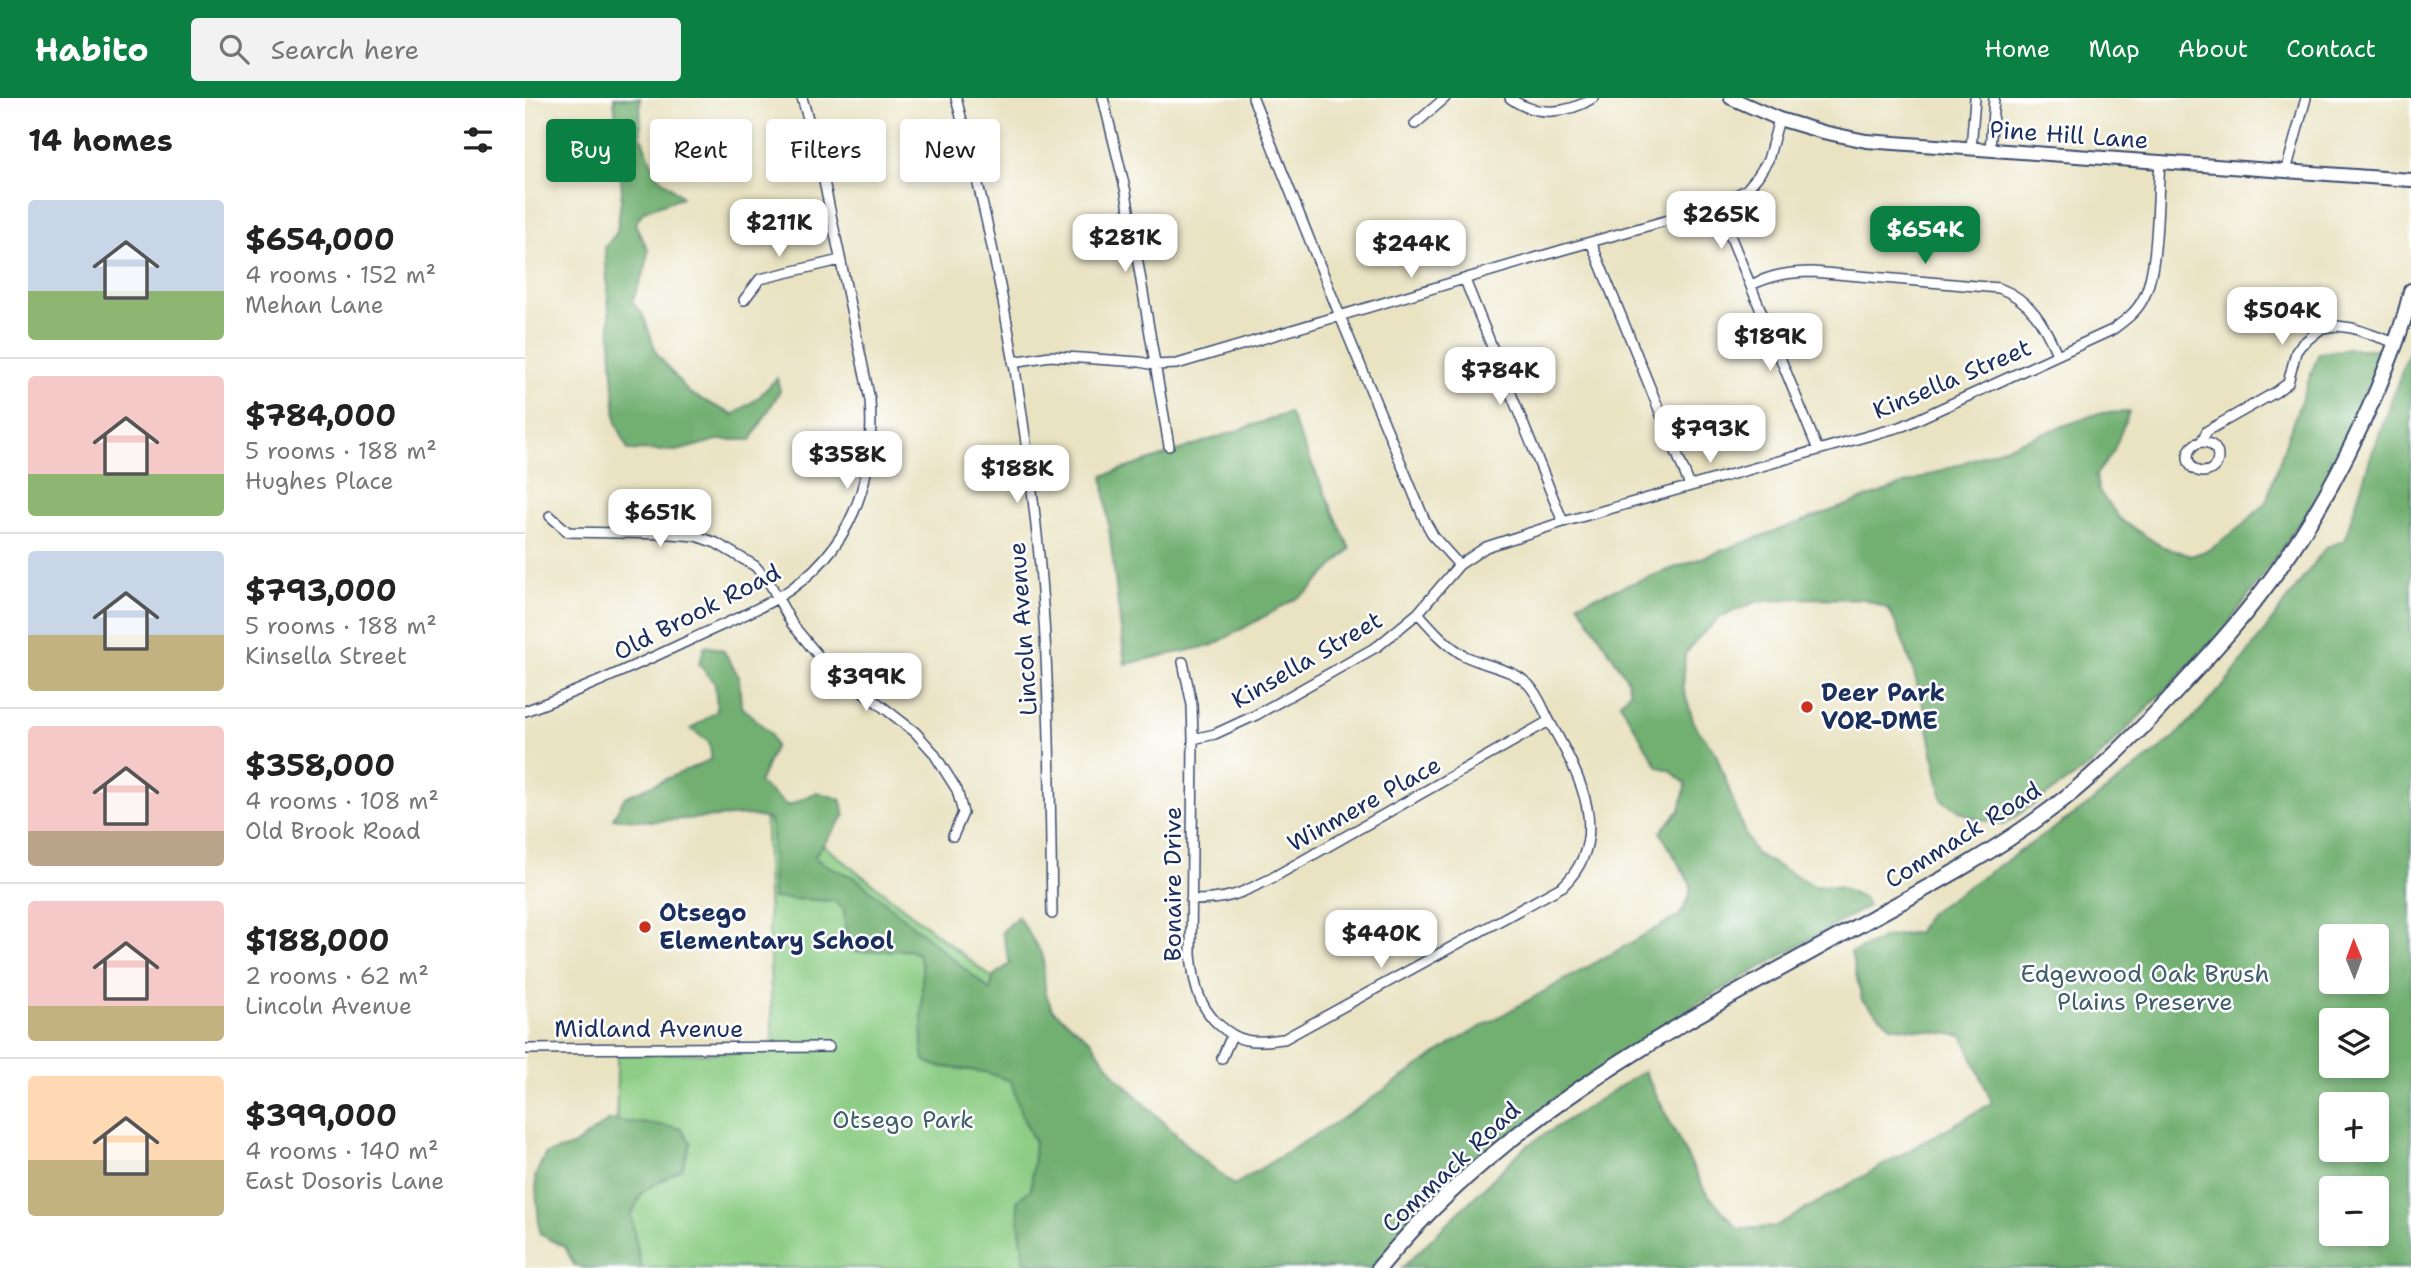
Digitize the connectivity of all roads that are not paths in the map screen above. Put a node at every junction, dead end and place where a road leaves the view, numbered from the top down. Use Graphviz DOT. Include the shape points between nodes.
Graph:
graph roads {
  1 [pos="802,98"];
  2 [pos="956,98"];
  3 [pos="1103,98"];
  4 [pos="1253,98"];
  5 [pos="1444,98"];
  6 [pos="1510,98"];
  7 [pos="1593,98"];
  8 [pos="1731,98"];
  9 [pos="1975,98"];
  10 [pos="1994,98"];
  11 [pos="2306,98"];
  12 [pos="1779,119"];
  13 [pos="1415,124"];
  14 [pos="1971,149"];
  15 [pos="1990,150"];
  16 [pos="2160,162"];
  17 [pos="2286,171"];
  18 [pos="2411,180"];
  19 [pos="1718,206"];
  20 [pos="1591,242"];
  21 [pos="840,260"];
  22 [pos="1465,280"];
  23 [pos="1751,285"];
  24 [pos="2411,291"];
  25 [pos="744,300"];
  26 [pos="1340,316"];
  27 [pos="2396,343"];
  28 [pos="2057,355"];
  29 [pos="1013,362"];
  30 [pos="1154,365"];
  31 [pos="2201,442"];
  32 [pos="1168,446"];
  33 [pos="1818,450"];
  34 [pos="1690,486"];
  35 [pos="550,516"];
  36 [pos="1563,522"];
  37 [pos="1459,565"];
  38 [pos="779,597"];
  39 [pos="1418,613"];
  40 [pos="1183,662"];
  41 [pos="525,711"];
  42 [pos="1549,721"];
  43 [pos="1193,739"];
  44 [pos="953,836"];
  45 [pos="1191,900"];
  46 [pos="1052,914"];
  47 [pos="1232,1035"];
  48 [pos="829,1048"];
  49 [pos="525,1049"];
  50 [pos="1222,1058"];
  51 [pos="1380,1268"];
  1 -- 21 [label="street, Old Brook Road"];
  2 -- 29 [label="street, Lincoln Avenue" via="985,206"];
  3 -- 30 [label="street" via="1126,192"];
  4 -- 26 [label="street"];
  5 -- 13 [label="street"];
  6 -- 7 [label="street" via="1517,104 1554,112 1580,107"];
  8 -- 12 [label="street, Pine Hill Lane"];
  9 -- 14 [label="street"];
  10 -- 15 [label="street"];
  11 -- 17 [label="street"];
  12 -- 14 [label="street, Pine Hill Lane" via="1866,141"];
  12 -- 19 [label="street" via="1768,160 1758,176"];
  14 -- 15 [label="street, Pine Hill Lane"];
  15 -- 16 [label="street, Pine Hill Lane"];
  16 -- 17 [label="street, Pine Hill Lane"];
  16 -- 28 [label="street, Kinsella Street" via="2153,262 2144,299 2112,330"];
  17 -- 18 [label="street, Pine Hill Lane"];
  19 -- 20 [label="street"];
  19 -- 23 [label="street"];
  20 -- 22 [label="street"];
  20 -- 34 [label="street"];
  21 -- 25 [label="street" via="760,279"];
  21 -- 38 [label="street, Old Brook Road" via="870,400 868,470 841,537 812,571"];
  22 -- 26 [label="street"];
  22 -- 36 [label="street"];
  23 -- 28 [label="street" via="1789,272 1813,272 1999,288 2013,293 2039,316"];
  23 -- 33 [label="street"];
  24 -- 27 [label="main road, Commack Road"];
  26 -- 30 [label="street" via="1177,365"];
  26 -- 37 [label="street" via="1425,521"];
  27 -- 31 [label="street" via="2344,327 2322,328 2296,352 2288,383 2207,431"];
  27 -- 51 [label="main road, Commack Road" via="2327,495 2285,560 2230,632 2089,779 1982,855 1597,1075 1501,1145"];
  28 -- 33 [label="street, Kinsella Street" via="1903,426"];
  29 -- 30 [label="street" via="1050,356"];
  29 -- 46 [label="street, Lincoln Avenue" via="1038,544 1048,690"];
  30 -- 32 [label="street"];
  33 -- 34 [label="street, Kinsella Street"];
  34 -- 36 [label="street, Kinsella Street"];
  35 -- 38 [label="street" via="568,532 670,534 716,543 755,566"];
  36 -- 37 [label="street, Kinsella Street" via="1493,544"];
  37 -- 39 [label="street, Kinsella Street"];
  38 -- 41 [label="street, Old Brook Road" via="641,664"];
  38 -- 44 [label="street" via="792,624 821,659 915,732 940,761 957,790 963,813"];
  39 -- 42 [label="street" via="1439,637 1464,655 1518,676 1529,685"];
  39 -- 43 [label="street, Kinsella Street" via="1378,646 1256,715"];
  40 -- 43 [label="street, Bonaire Drive"];
  42 -- 45 [label="street, Winmere Place" via="1236,896"];
  42 -- 47 [label="street" via="1566,751 1590,821 1586,850 1575,874 1563,886 1284,1039 1245,1040"];
  43 -- 45 [label="street, Bonaire Drive"];
  45 -- 47 [label="street, Bonaire Drive" via="1191,955 1199,1001"];
  47 -- 50 [label="street"];
  48 -- 49 [label="street, Midland Avenue"];
}
